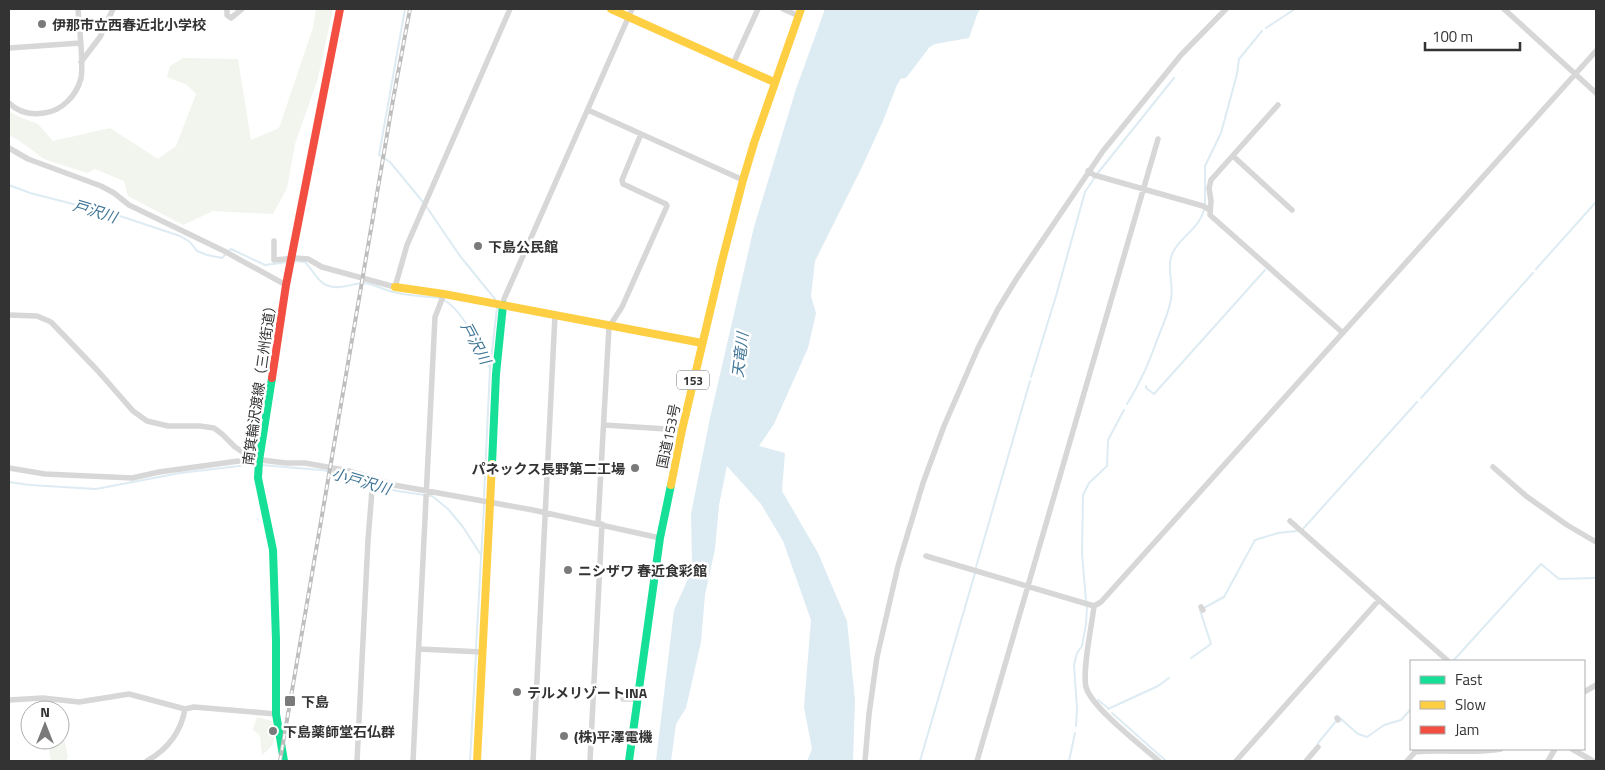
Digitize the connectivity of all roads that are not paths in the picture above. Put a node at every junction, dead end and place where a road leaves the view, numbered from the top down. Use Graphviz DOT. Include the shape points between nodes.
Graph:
graph roads {
  1 [pos="78,9"];
  2 [pos="113,9"];
  3 [pos="228,9"];
  4 [pos="242,9"];
  5 [pos="340,9"];
  6 [pos="510,9"];
  7 [pos="611,9"];
  8 [pos="632,9"];
  9 [pos="758,9"];
  10 [pos="783,9"];
  11 [pos="1226,9"];
  12 [pos="1504,9"];
  13 [pos="800,12"];
  14 [pos="629,17"];
  15 [pos="80,42"];
  16 [pos="9,48"];
  17 [pos="1596,51"];
  18 [pos="81,62"];
  19 [pos="733,64"];
  20 [pos="1575,74"];
  21 [pos="774,82"];
  22 [pos="1596,93"];
  23 [pos="9,103"];
  24 [pos="1278,105"];
  25 [pos="588,110"];
  26 [pos="641,134"];
  27 [pos="1158,139"];
  28 [pos="9,148"];
  29 [pos="1233,156"];
  30 [pos="1088,171"];
  31 [pos="743,180"];
  32 [pos="1144,189"];
  33 [pos="1210,210"];
  34 [pos="1292,210"];
  35 [pos="274,241"];
  36 [pos="292,258"];
  37 [pos="286,285"];
  38 [pos="395,287"];
  39 [pos="443,298"];
  40 [pos="503,305"];
  41 [pos="9,314"];
  42 [pos="556,316"];
  43 [pos="609,327"];
  44 [pos="1343,333"];
  45 [pos="702,344"];
  46 [pos="604,425"];
  47 [pos="682,430"];
  48 [pos="257,462"];
  49 [pos="1493,467"];
  50 [pos="9,468"];
  51 [pos="373,482"];
  52 [pos="426,494"];
  53 [pos="490,502"];
  54 [pos="546,513"];
  55 [pos="1290,521"];
  56 [pos="600,524"];
  57 [pos="660,538"];
  58 [pos="1596,542"];
  59 [pos="926,556"];
  60 [pos="1028,585"];
  61 [pos="1379,600"];
  62 [pos="1090,604"];
  63 [pos="419,649"];
  64 [pos="481,652"];
  65 [pos="1447,660"];
  66 [pos="1596,685"];
  67 [pos="1585,691"];
  68 [pos="623,699"];
  69 [pos="9,700"];
  70 [pos="637,700"];
  71 [pos="185,709"];
  72 [pos="276,714"];
  73 [pos="1318,747"];
  74 [pos="1431,750"];
  75 [pos="1431,750"];
  76 [pos="1492,750"];
  77 [pos="1554,750"];
  78 [pos="1574,750"];
  79 [pos="147,761"];
  80 [pos="284,761"];
  81 [pos="357,761"];
  82 [pos="413,761"];
  83 [pos="477,761"];
  84 [pos="533,761"];
  85 [pos="590,761"];
  86 [pos="629,761"];
  87 [pos="865,761"];
  88 [pos="977,761"];
  89 [pos="1159,761"];
  90 [pos="1236,761"];
  91 [pos="1306,761"];
  92 [pos="1407,761"];
  93 [pos="1548,761"];
  94 [pos="1594,761"];
  1 -- 15 [label="street"];
  2 -- 18 [label="street" via="100,38"];
  3 -- 4 [label="street" via="227,15 231,18"];
  5 -- 36 [label="main road, 南箕輪沢渡線（三州街道）"];
  6 -- 38 [label="street" via="407,245"];
  7 -- 14 [label="main road"];
  8 -- 14 [label="street"];
  9 -- 19 [label="street"];
  10 -- 13 [label="street"];
  11 -- 30 [label="street" via="1164,76"];
  12 -- 20 [label="street"];
  13 -- 21 [label="main road, 国道153号 / 153"];
  14 -- 19 [label="main road"];
  14 -- 25 [label="street"];
  15 -- 16 [label="street"];
  15 -- 18 [label="street"];
  17 -- 20 [label="street"];
  18 -- 23 [label="street" via="78,85 63,106 35,114 15,109"];
  19 -- 21 [label="main road"];
  20 -- 22 [label="street"];
  20 -- 44 [label="street"];
  21 -- 31 [label="main road, 国道153号 / 153"];
  24 -- 29 [label="street"];
  25 -- 26 [label="street"];
  25 -- 40 [label="street"];
  26 -- 31 [label="street"];
  26 -- 43 [label="street" via="622,184 667,206 622,307"];
  27 -- 32 [label="street"];
  28 -- 37 [label="street" via="28,159 101,186 157,220 227,252"];
  29 -- 33 [label="street" via="1211,180"];
  29 -- 34 [label="street"];
  30 -- 32 [label="street"];
  30 -- 87 [label="street" via="998,309 944,426 895,577 877,657"];
  31 -- 45 [label="main road, 国道153号 / 153"];
  32 -- 33 [label="street"];
  32 -- 60 [label="street"];
  33 -- 44 [label="street" via="1210,214"];
  35 -- 36 [label="street" via="274,260"];
  36 -- 37 [label="main road, 南箕輪沢渡線（三州街道）"];
  36 -- 38 [label="street" via="308,259 322,267"];
  37 -- 48 [label="main road, 南箕輪沢渡線（三州街道）"];
  38 -- 39 [label="main road"];
  39 -- 40 [label="main road"];
  39 -- 52 [label="street" via="435,317"];
  40 -- 42 [label="main road"];
  40 -- 53 [label="main road"];
  41 -- 48 [label="street" via="37,316 56,326 133,412 147,421 168,426 214,428"];
  42 -- 43 [label="main road"];
  42 -- 54 [label="street"];
  43 -- 45 [label="main road"];
  43 -- 46 [label="street"];
  44 -- 62 [label="street" via="1107,596 1101,602"];
  45 -- 47 [label="main road, 国道153号 / 153"];
  46 -- 47 [label="street"];
  46 -- 56 [label="street"];
  47 -- 57 [label="main road, 国道153号 / 153"];
  48 -- 50 [label="street" via="159,472 132,478 45,474"];
  48 -- 51 [label="street" via="330,466"];
  48 -- 72 [label="main road, 南箕輪沢渡線（三州街道）" via="273,550"];
  49 -- 58 [label="street" via="1526,496"];
  51 -- 52 [label="street"];
  51 -- 81 [label="street"];
  52 -- 53 [label="street"];
  52 -- 63 [label="street"];
  53 -- 54 [label="street"];
  53 -- 64 [label="main road"];
  54 -- 56 [label="street"];
  54 -- 84 [label="street"];
  55 -- 61 [label="street"];
  56 -- 57 [label="street"];
  56 -- 85 [label="street"];
  57 -- 70 [label="main road, 国道153号 / 153"];
  59 -- 60 [label="street"];
  60 -- 62 [label="street"];
  60 -- 88 [label="street"];
  61 -- 65 [label="street"];
  61 -- 90 [label="street"];
  62 -- 89 [label="street" via="1086,670 1089,695"];
  63 -- 64 [label="street"];
  63 -- 82 [label="street"];
  64 -- 83 [label="main road"];
  66 -- 67 [label="street"];
  68 -- 70 [label="street"];
  69 -- 71 [label="street" via="43,698 79,702 129,694"];
  70 -- 86 [label="main road, 国道153号 / 153"];
  71 -- 72 [label="street"];
  71 -- 79 [label="street" via="178,733"];
  72 -- 80 [label="main road, 南箕輪沢渡線（三州街道）"];
  73 -- 91 [label="street"];
  74 -- 92 [label="street" via="1415,752"];
  75 -- 76 [label="street"];
  77 -- 93 [label="street"];
  78 -- 94 [label="street"];
}
